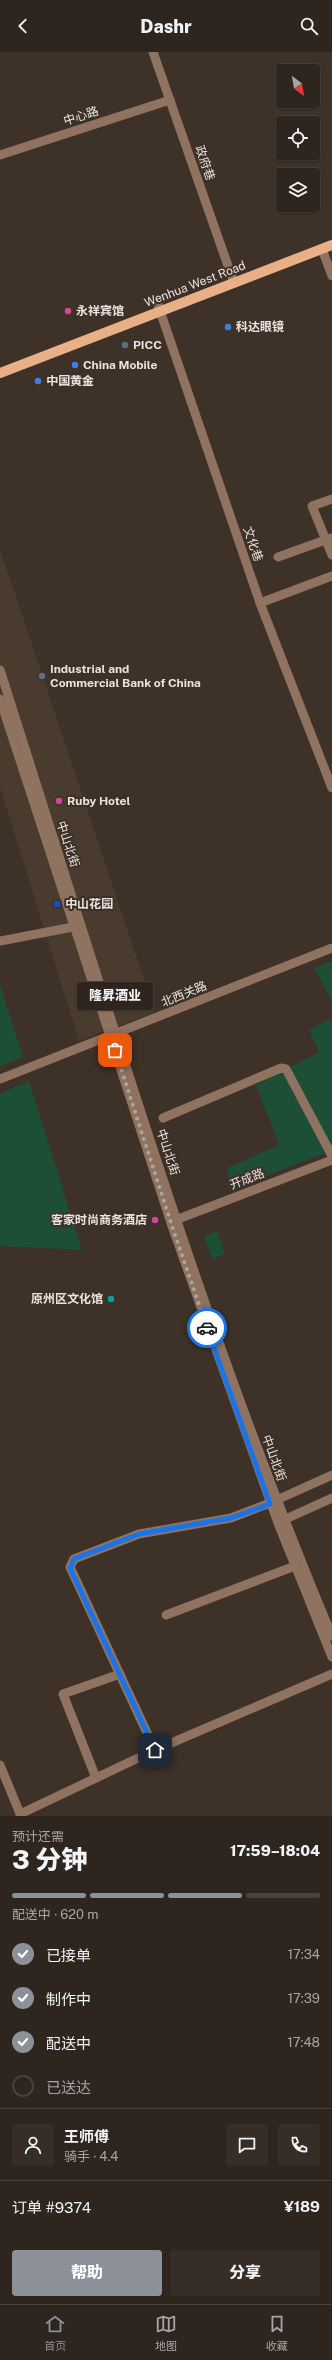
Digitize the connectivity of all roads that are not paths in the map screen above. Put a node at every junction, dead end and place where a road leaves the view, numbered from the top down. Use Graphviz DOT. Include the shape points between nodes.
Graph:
graph roads {
  1 [pos="153,52"];
  2 [pos="170,100"];
  3 [pos="0,155"];
  4 [pos="332,237"];
  5 [pos="332,245"];
  6 [pos="322,249"];
  7 [pos="332,276"];
  8 [pos="232,280"];
  9 [pos="159,308"];
  10 [pos="0,366"];
  11 [pos="0,373"];
  12 [pos="332,499"];
  13 [pos="329,539"];
  14 [pos="332,555"];
  15 [pos="278,557"];
  16 [pos="332,576"];
  17 [pos="260,603"];
  18 [pos="0,670"];
  19 [pos="0,699"];
  20 [pos="332,788"];
  21 [pos="73,927"];
  22 [pos="0,941"];
  23 [pos="332,948"];
  24 [pos="113,1034"];
  25 [pos="0,1079"];
  26 [pos="163,1118"];
  27 [pos="332,1156"];
  28 [pos="332,1160"];
  29 [pos="174,1220"];
  30 [pos="332,1475"];
  31 [pos="332,1498"];
  32 [pos="274,1502"];
  33 [pos="280,1522"];
  34 [pos="295,1566"];
  35 [pos="166,1615"];
  36 [pos="332,1636"];
  37 [pos="332,1657"];
  38 [pos="120,1674"];
  39 [pos="332,1674"];
  40 [pos="155,1750"];
  41 [pos="0,1765"];
  42 [pos="96,1778"];
  43 [pos="21,1815"];
  1 -- 2 [label="street, 政府巷"];
  2 -- 3 [label="street, 中心路"];
  2 -- 8 [label="street, 政府巷"];
  4 -- 8 [label="main road, Wenhua West Road"];
  5 -- 6 [label="main road, Wenhua West Road"];
  6 -- 7 [label="street"];
  6 -- 8 [label="main road, Wenhua West Road"];
  8 -- 9 [label="main road, Wenhua West Road"];
  9 -- 10 [label="main road, Wenhua West Road"];
  9 -- 11 [label="main road, Wenhua West Road"];
  9 -- 17 [label="street, 文化巷"];
  12 -- 13 [label="street" via="312,506"];
  13 -- 14 [label="street"];
  13 -- 15 [label="street"];
  16 -- 17 [label="street"];
  17 -- 20 [label="street, 文化巷"];
  18 -- 24 [label="street, 中山北街"];
  19 -- 21 [label="street, 中山北街"];
  21 -- 22 [label="street"];
  21 -- 24 [label="street, 中山北街"];
  23 -- 24 [label="street, 北西关路"];
  24 -- 25 [label="street, 北西关路"];
  24 -- 29 [label="street, 中山北街"];
  26 -- 27 [label="street" via="281,1068 286,1069"];
  28 -- 29 [label="street, 开成路"];
  29 -- 32 [label="street, 中山北街"];
  30 -- 32 [label="street"];
  31 -- 33 [label="street"];
  32 -- 33 [label="street, 中山北街"];
  32 -- 38 [label="street" via="231,1518 139,1534 74,1559 70,1568"];
  33 -- 34 [label="street, 中山北街"];
  33 -- 36 [label="street, 中山北街"];
  34 -- 35 [label="street"];
  34 -- 37 [label="street, 中山北街"];
  38 -- 40 [label="street"];
  38 -- 42 [label="street" via="63,1694"];
  39 -- 40 [label="street"];
  40 -- 42 [label="street"];
  41 -- 43 [label="street"];
  42 -- 43 [label="street"];
}
